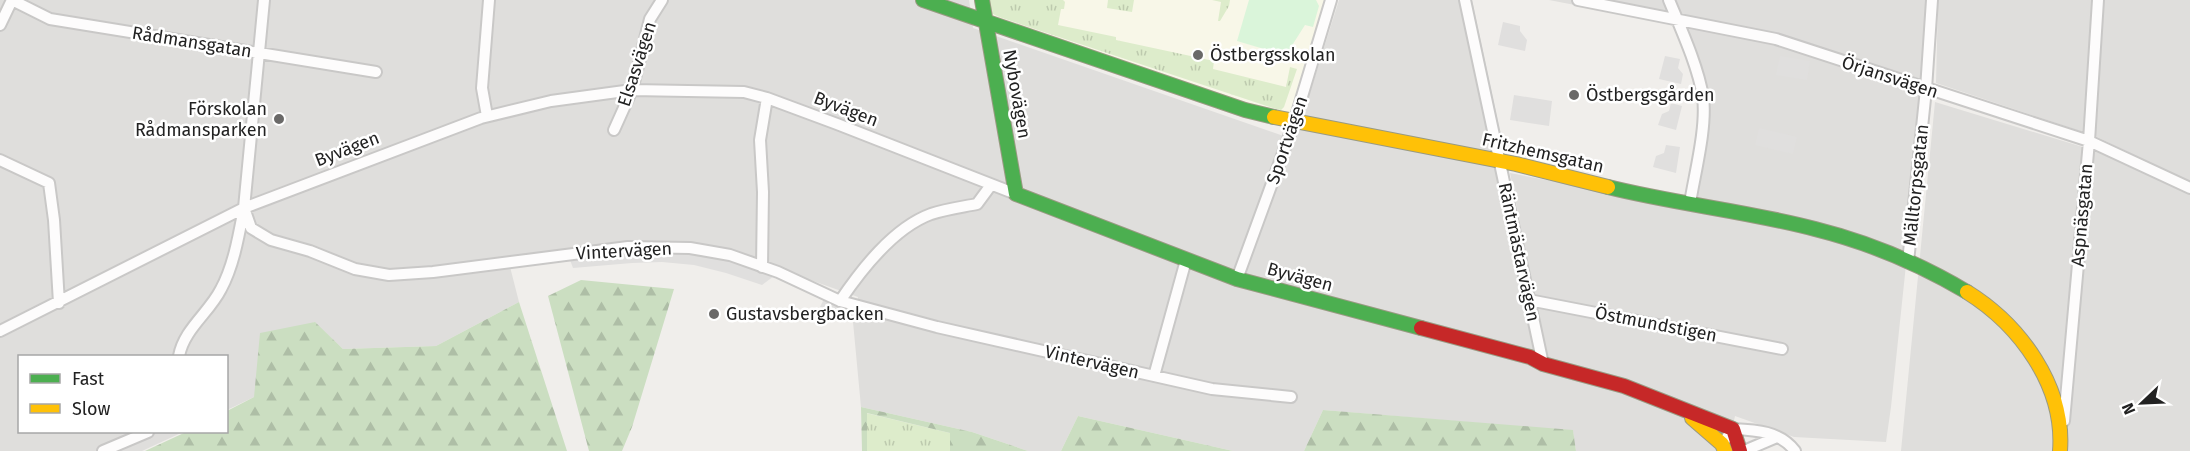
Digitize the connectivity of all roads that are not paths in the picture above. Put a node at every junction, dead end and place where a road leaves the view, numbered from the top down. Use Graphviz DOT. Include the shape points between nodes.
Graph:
graph roads {
  1 [pos="12,0"];
  2 [pos="264,0"];
  3 [pos="489,0"];
  4 [pos="662,0"];
  5 [pos="922,0"];
  6 [pos="982,0"];
  7 [pos="1464,0"];
  8 [pos="1578,0"];
  9 [pos="1669,0"];
  10 [pos="1932,0"];
  11 [pos="2098,0"];
  12 [pos="1334,1"];
  13 [pos="1677,19"];
  14 [pos="986,21"];
  15 [pos="0,25"];
  16 [pos="259,53"];
  17 [pos="376,72"];
  18 [pos="1926,89"];
  19 [pos="632,90"];
  20 [pos="766,98"];
  21 [pos="488,116"];
  22 [pos="1294,123"];
  23 [pos="614,130"];
  24 [pos="2089,141"];
  25 [pos="0,160"];
  26 [pos="1499,161"];
  27 [pos="990,185"];
  28 [pos="2190,188"];
  29 [pos="1016,194"];
  30 [pos="1690,203"];
  31 [pos="244,208"];
  32 [pos="1186,260"];
  33 [pos="1908,262"];
  34 [pos="762,267"];
  35 [pos="1237,279"];
  36 [pos="1529,300"];
  37 [pos="840,301"];
  38 [pos="59,303"];
  39 [pos="1,329"];
  40 [pos="1782,349"];
  41 [pos="179,355"];
  42 [pos="1543,364"];
  43 [pos="1154,376"];
  44 [pos="1291,397"];
  45 [pos="1685,412"];
  46 [pos="1733,429"];
  47 [pos="2063,430"];
  48 [pos="146,433"];
  49 [pos="1778,437"];
  50 [pos="1724,448"];
  51 [pos="103,451"];
  52 [pos="1742,451"];
  53 [pos="1795,451"];
  54 [pos="2060,451"];
  1 -- 15 [label="street"];
  1 -- 16 [label="street, Rådmansgatan" via="50,19"];
  2 -- 16 [label="street"];
  3 -- 21 [label="street" via="482,88"];
  4 -- 19 [label="street, Elsasvägen" via="650,19"];
  5 -- 14 [label="street, Fritzhemsgatan"];
  6 -- 14 [label="street, Nybovägen"];
  7 -- 26 [label="street, Räntmästarvägen"];
  8 -- 13 [label="street, Örjansvägen"];
  9 -- 13 [label="street"];
  10 -- 18 [label="street, Mälltorpsgatan"];
  11 -- 24 [label="street, Aspnäsgatan"];
  12 -- 22 [label="street, Sportvägen"];
  13 -- 18 [label="street, Örjansvägen" via="1776,39"];
  13 -- 30 [label="street" via="1703,98"];
  14 -- 22 [label="street, Fritzhemsgatan" via="1245,110"];
  14 -- 29 [label="street, Nybovägen"];
  16 -- 17 [label="street, Rådmansgatan"];
  16 -- 31 [label="street"];
  18 -- 24 [label="street, Örjansvägen"];
  18 -- 33 [label="street, Mälltorpsgatan"];
  19 -- 20 [label="street, Byvägen" via="744,92"];
  19 -- 21 [label="street, Byvägen" via="551,101"];
  19 -- 23 [label="street, Elsasvägen"];
  20 -- 27 [label="street, Byvägen"];
  20 -- 34 [label="street" via="760,140"];
  21 -- 31 [label="street, Byvägen"];
  22 -- 26 [label="street, Fritzhemsgatan"];
  22 -- 35 [label="street, Sportvägen"];
  24 -- 28 [label="street, Örjansvägen"];
  24 -- 47 [label="street, Aspnäsgatan"];
  25 -- 38 [label="street" via="49,183"];
  26 -- 30 [label="street, Fritzhemsgatan"];
  26 -- 36 [label="street, Räntmästarvägen"];
  27 -- 29 [label="street, Byvägen"];
  27 -- 37 [label="street" via="977,204 931,214 915,222 862,268"];
  29 -- 32 [label="street, Byvägen"];
  30 -- 33 [label="street, Fritzhemsgatan" via="1835,235"];
  31 -- 34 [label="street, Vintervägen" via="251,228 271,240 355,269 389,275 649,246 730,255"];
  31 -- 38 [label="street, Byvägen"];
  31 -- 41 [label="street" via="238,241 221,290 195,322"];
  32 -- 35 [label="street, Byvägen"];
  32 -- 43 [label="street, Vintervägen"];
  33 -- 47 [label="street, Fritzhemsgatan" via="1967,292 2000,316 2028,348 2051,389"];
  34 -- 37 [label="street, Vintervägen"];
  35 -- 42 [label="street, Byvägen" via="1530,357"];
  36 -- 40 [label="street, Östmundstigen"];
  36 -- 42 [label="street, Räntmästarvägen"];
  37 -- 43 [label="street, Vintervägen"];
  38 -- 39 [label="street, Byvägen"];
  42 -- 45 [label="street, Byvägen" via="1624,386"];
  43 -- 44 [label="street, Vintervägen" via="1212,389"];
  45 -- 46 [label="street, Byvägen"];
  45 -- 50 [label="street, Byvägen"];
  46 -- 49 [label="street" via="1761,430"];
  46 -- 50 [label="street"];
  46 -- 52 [label="street"];
  47 -- 54 [label="street, Fritzhemsgatan"];
  48 -- 51 [label="street"];
  49 -- 52 [label="street"];
  49 -- 53 [label="street" via="1788,441"];
}
